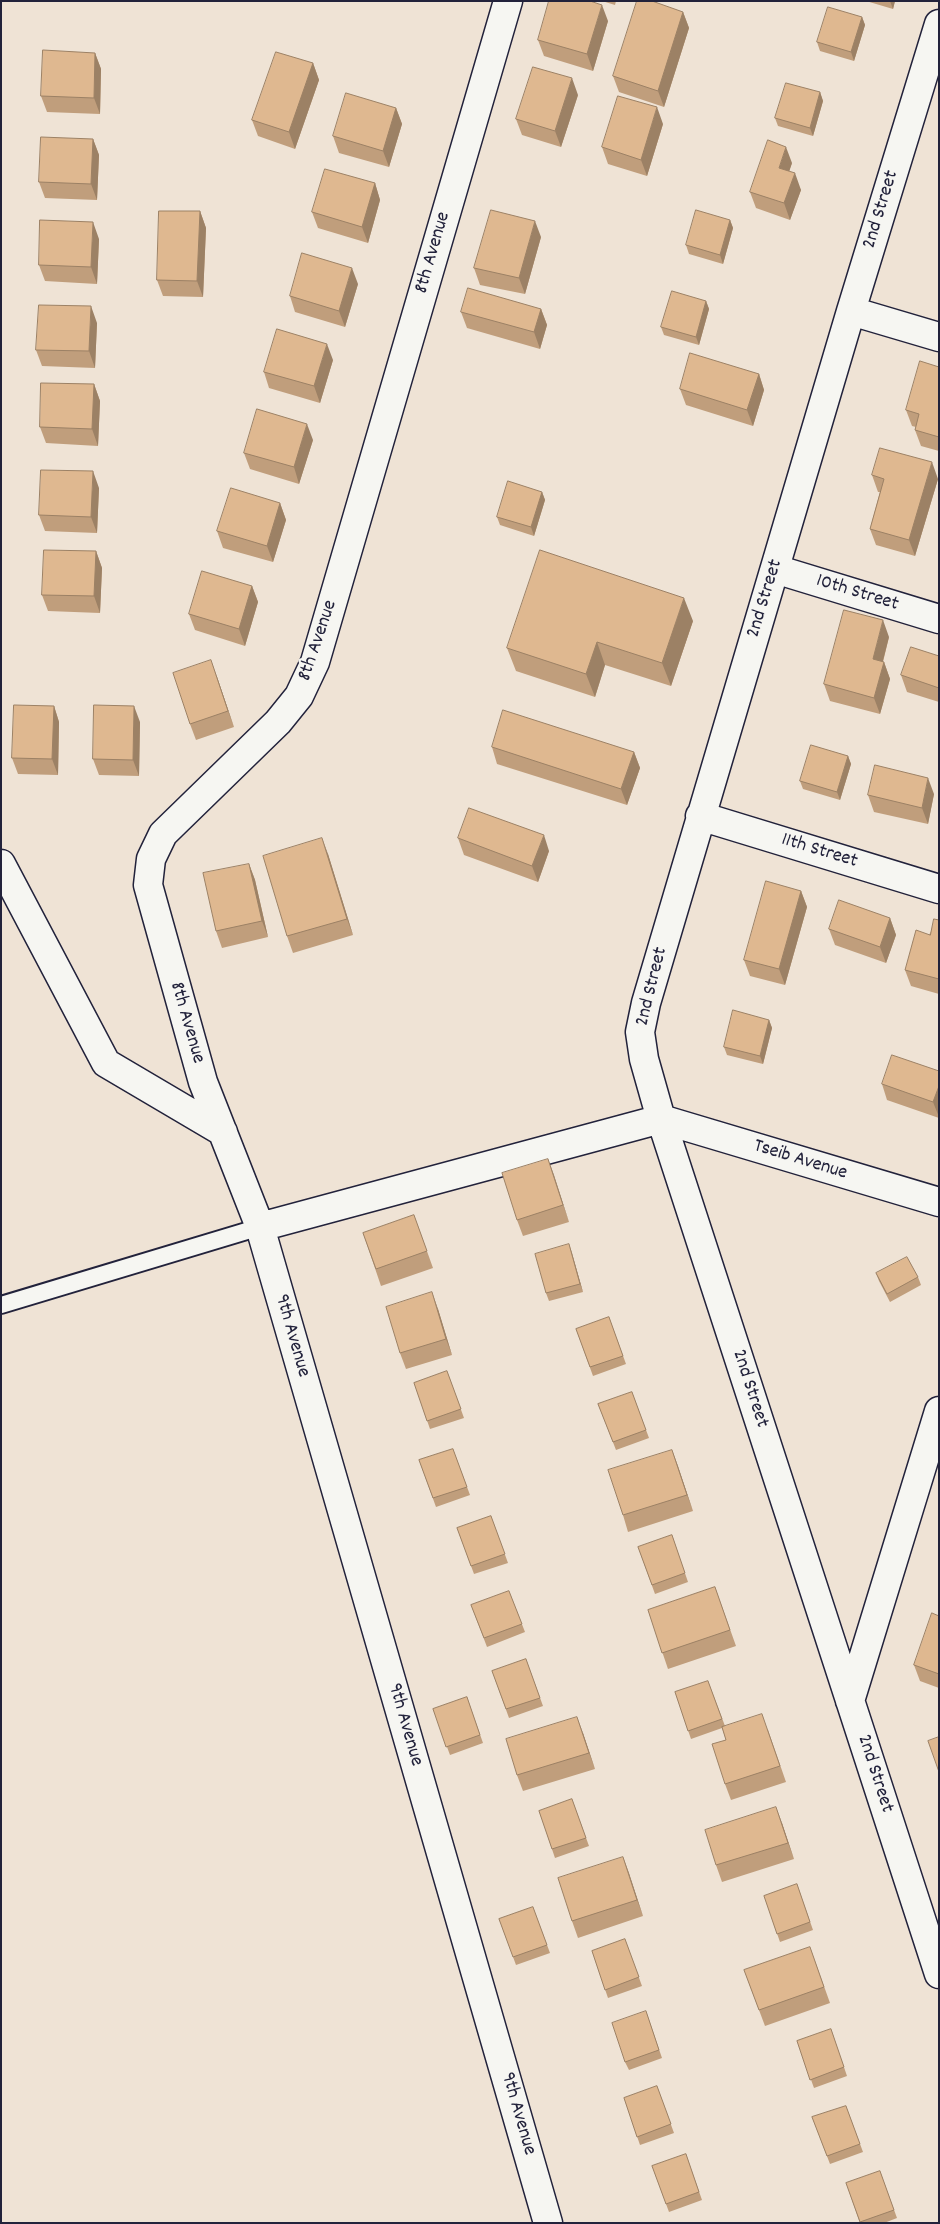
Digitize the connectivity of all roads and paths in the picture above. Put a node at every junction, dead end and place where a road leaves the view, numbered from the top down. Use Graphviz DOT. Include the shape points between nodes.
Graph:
graph roads {
  1 [pos="508,1"];
  2 [pos="939,24"];
  3 [pos="931,76"];
  4 [pos="851,311"];
  5 [pos="939,337"];
  6 [pos="775,570"];
  7 [pos="939,619"];
  8 [pos="700,816"];
  9 [pos="1,864"];
  10 [pos="939,889"];
  11 [pos="661,1119"];
  12 [pos="224,1132"];
  13 [pos="939,1202"];
  14 [pos="260,1227"];
  15 [pos="1,1305"];
  16 [pos="939,1411"];
  17 [pos="850,1701"];
  18 [pos="939,1974"];
  19 [pos="548,2223"];
  1 -- 12 [label="street, 8th Avenue" via="315,662 299,696 278,722 163,834 151,859 148,885 203,1082"];
  2 -- 3 [label="street, 2nd Street"];
  3 -- 4 [label="street, 2nd Street"];
  4 -- 5 [label="street"];
  4 -- 6 [label="street, 2nd Street"];
  6 -- 7 [label="street, 10th Street"];
  6 -- 8 [label="street, 2nd Street"];
  8 -- 10 [label="street, 11th Street"];
  8 -- 11 [label="street, 2nd Street" via="640,1032"];
  9 -- 12 [label="street" via="106,1063"];
  11 -- 13 [label="street, Tseib Avenue"];
  11 -- 14 [label="street"];
  11 -- 17 [label="street, 2nd Street"];
  12 -- 14 [label="street, 8th Avenue"];
  14 -- 15 [label="lane"];
  14 -- 19 [label="street, 9th Avenue"];
  16 -- 17 [label="street"];
  17 -- 18 [label="street, 2nd Street"];
}
